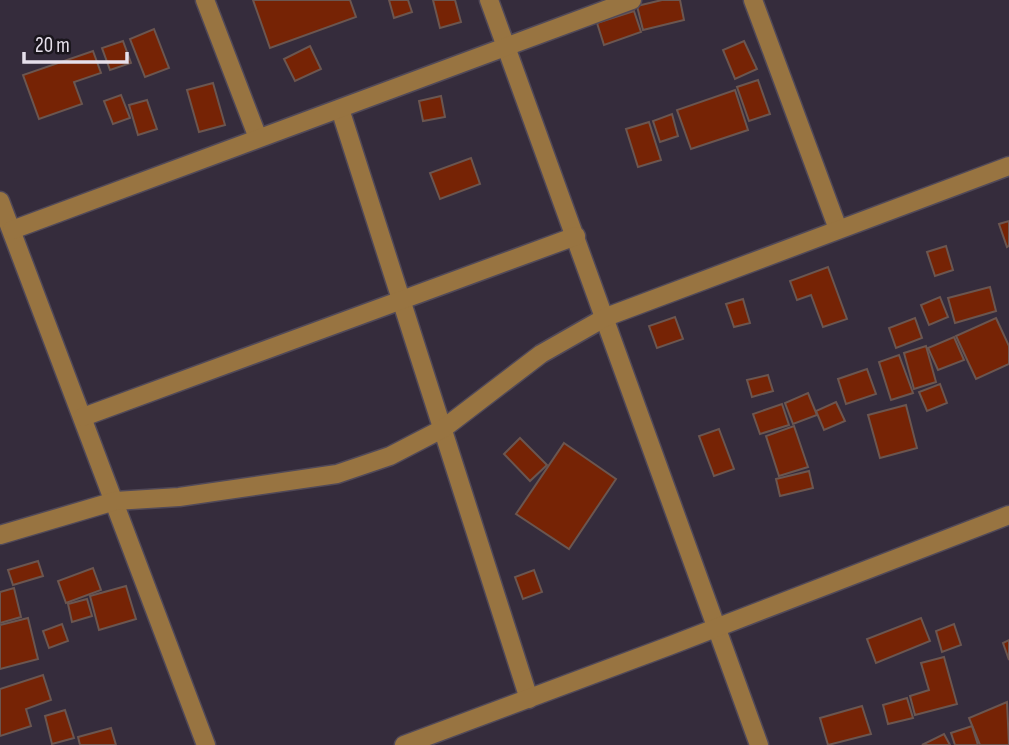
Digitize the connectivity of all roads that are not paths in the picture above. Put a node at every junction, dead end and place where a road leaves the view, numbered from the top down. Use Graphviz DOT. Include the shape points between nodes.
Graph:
graph roads {
  1 [pos="205,0"];
  2 [pos="489,0"];
  3 [pos="632,0"];
  4 [pos="753,0"];
  5 [pos="507,47"];
  6 [pos="340,109"];
  7 [pos="258,138"];
  8 [pos="1009,166"];
  9 [pos="0,201"];
  10 [pos="838,229"];
  11 [pos="12,230"];
  12 [pos="576,236"];
  13 [pos="402,298"];
  14 [pos="606,317"];
  15 [pos="83,417"];
  16 [pos="443,428"];
  17 [pos="114,501"];
  18 [pos="1009,515"];
  19 [pos="0,535"];
  20 [pos="715,629"];
  21 [pos="529,699"];
  22 [pos="206,745"];
  23 [pos="404,745"];
  24 [pos="759,745"];
  1 -- 7 [label="street"];
  2 -- 5 [label="street"];
  3 -- 5 [label="street"];
  4 -- 10 [label="street"];
  5 -- 6 [label="street"];
  5 -- 12 [label="street"];
  6 -- 7 [label="street"];
  6 -- 13 [label="street"];
  7 -- 11 [label="street"];
  8 -- 10 [label="street"];
  9 -- 11 [label="street"];
  10 -- 14 [label="street"];
  11 -- 15 [label="street"];
  12 -- 13 [label="street"];
  12 -- 14 [label="street"];
  13 -- 15 [label="street"];
  13 -- 16 [label="street"];
  14 -- 16 [label="street" via="541,354"];
  14 -- 20 [label="street"];
  15 -- 17 [label="street"];
  16 -- 17 [label="street" via="390,456 337,474 178,497"];
  16 -- 21 [label="street"];
  17 -- 19 [label="street"];
  17 -- 22 [label="street"];
  18 -- 20 [label="street"];
  20 -- 21 [label="street"];
  20 -- 24 [label="street"];
  21 -- 23 [label="street"];
}
